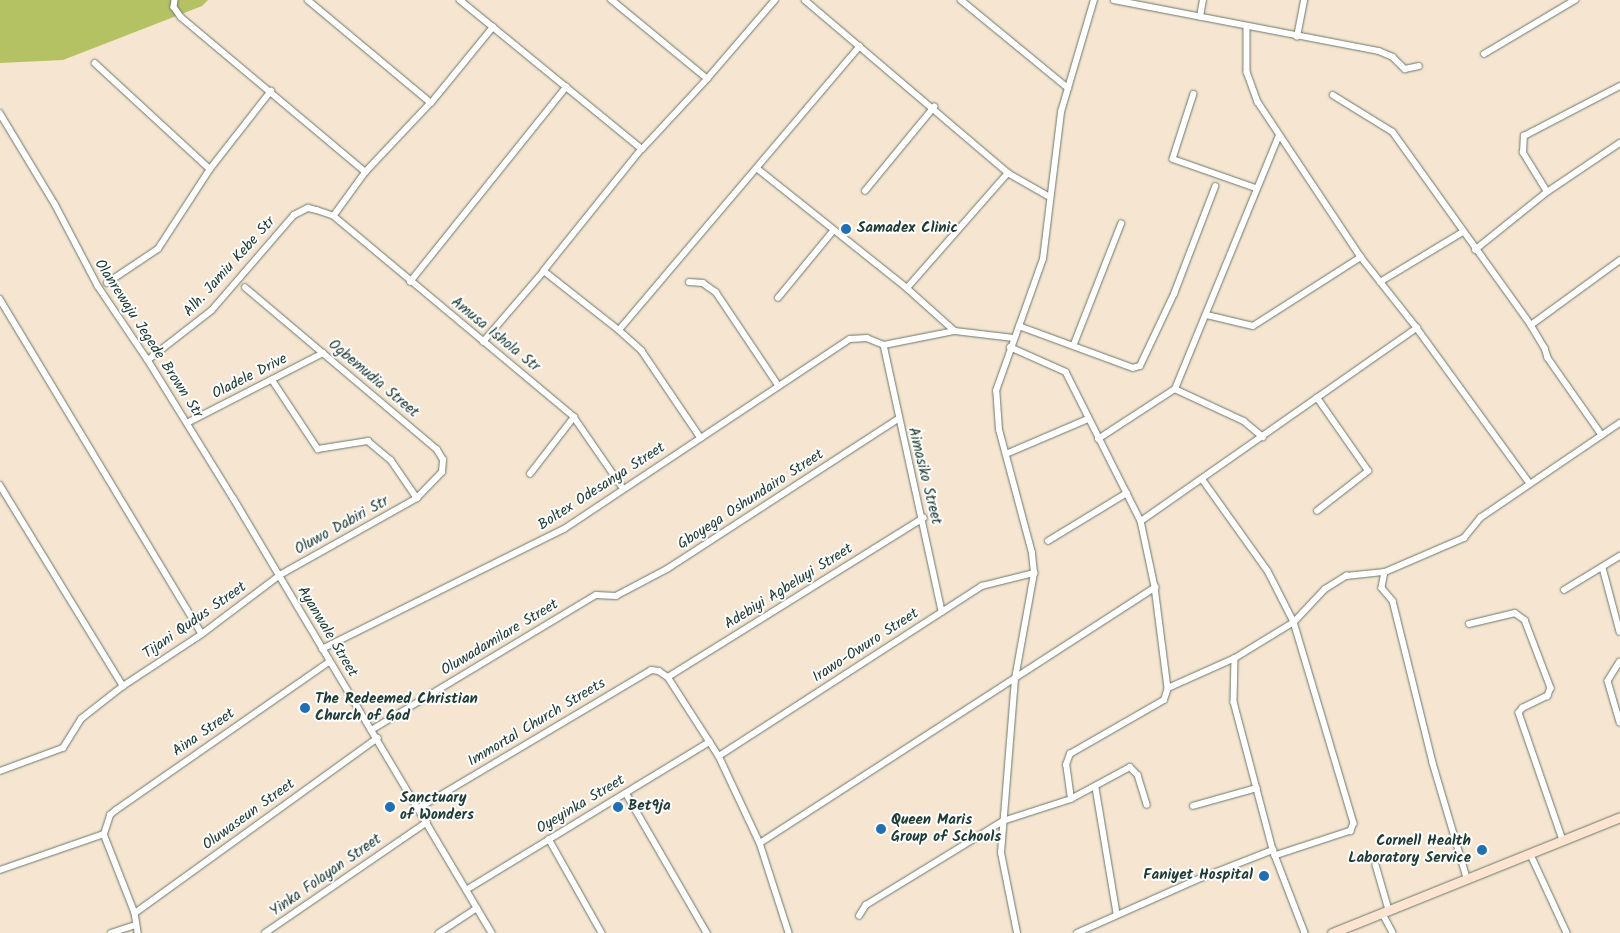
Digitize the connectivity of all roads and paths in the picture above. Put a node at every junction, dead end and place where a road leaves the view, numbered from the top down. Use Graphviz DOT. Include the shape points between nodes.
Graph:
graph roads {
  1 [pos="175,0"];
  2 [pos="308,0"];
  3 [pos="460,0"];
  4 [pos="611,0"];
  5 [pos="775,0"];
  6 [pos="805,0"];
  7 [pos="961,0"];
  8 [pos="1094,0"];
  9 [pos="1114,0"];
  10 [pos="1203,0"];
  11 [pos="1304,0"];
  12 [pos="1575,0"];
  13 [pos="1200,17"];
  14 [pos="493,27"];
  15 [pos="1247,28"];
  16 [pos="1297,37"];
  17 [pos="860,46"];
  18 [pos="1484,54"];
  19 [pos="95,63"];
  20 [pos="1419,66"];
  21 [pos="707,79"];
  22 [pos="1620,86"];
  23 [pos="566,87"];
  24 [pos="1068,88"];
  25 [pos="272,91"];
  26 [pos="1194,94"];
  27 [pos="1333,95"];
  28 [pos="431,103"];
  29 [pos="934,107"];
  30 [pos="0,113"];
  31 [pos="1279,135"];
  32 [pos="1620,143"];
  33 [pos="642,149"];
  34 [pos="210,169"];
  35 [pos="758,169"];
  36 [pos="366,172"];
  37 [pos="1008,173"];
  38 [pos="1215,187"];
  39 [pos="1256,188"];
  40 [pos="865,190"];
  41 [pos="1547,192"];
  42 [pos="1050,197"];
  43 [pos="334,216"];
  44 [pos="1121,224"];
  45 [pos="833,230"];
  46 [pos="1463,232"];
  47 [pos="1475,250"];
  48 [pos="1361,257"];
  49 [pos="1620,260"];
  50 [pos="544,271"];
  51 [pos="410,282"];
  52 [pos="689,282"];
  53 [pos="1380,282"];
  54 [pos="107,283"];
  55 [pos="246,288"];
  56 [pos="907,288"];
  57 [pos="0,298"];
  58 [pos="778,298"];
  59 [pos="1207,315"];
  60 [pos="1019,326"];
  61 [pos="1531,326"];
  62 [pos="1417,328"];
  63 [pos="619,330"];
  64 [pos="955,331"];
  65 [pos="1014,338"];
  66 [pos="483,342"];
  67 [pos="1074,344"];
  68 [pos="884,345"];
  69 [pos="1010,347"];
  70 [pos="323,353"];
  71 [pos="148,360"];
  72 [pos="273,381"];
  73 [pos="779,386"];
  74 [pos="1175,389"];
  75 [pos="1317,398"];
  76 [pos="574,417"];
  77 [pos="1088,418"];
  78 [pos="898,419"];
  79 [pos="187,423"];
  80 [pos="1620,423"];
  81 [pos="1602,435"];
  82 [pos="1263,437"];
  83 [pos="701,438"];
  84 [pos="1098,439"];
  85 [pos="1006,454"];
  86 [pos="530,474"];
  87 [pos="1203,480"];
  88 [pos="1529,482"];
  89 [pos="0,485"];
  90 [pos="623,488"];
  91 [pos="1127,493"];
  92 [pos="417,498"];
  93 [pos="1317,511"];
  94 [pos="923,518"];
  95 [pos="1141,522"];
  96 [pos="1048,541"];
  97 [pos="1620,556"];
  98 [pos="1603,568"];
  99 [pos="1385,572"];
  100 [pos="1034,573"];
  101 [pos="280,575"];
  102 [pos="1155,587"];
  103 [pos="1564,590"];
  104 [pos="616,596"];
  105 [pos="942,612"];
  106 [pos="1294,622"];
  107 [pos="1469,624"];
  108 [pos="1620,632"];
  109 [pos="202,634"];
  110 [pos="322,650"];
  111 [pos="1235,658"];
  112 [pos="329,662"];
  113 [pos="1620,662"];
  114 [pos="668,677"];
  115 [pos="1015,678"];
  116 [pos="123,686"];
  117 [pos="1168,688"];
  118 [pos="1620,722"];
  119 [pos="373,729"];
  120 [pos="378,738"];
  121 [pos="709,742"];
  122 [pos="719,756"];
  123 [pos="0,771"];
  124 [pos="1096,788"];
  125 [pos="1257,788"];
  126 [pos="626,793"];
  127 [pos="1071,799"];
  128 [pos="1147,805"];
  129 [pos="1192,806"];
  130 [pos="419,808"];
  131 [pos="1620,817"];
  132 [pos="1003,820"];
  133 [pos="427,822"];
  134 [pos="104,834"];
  135 [pos="549,839"];
  136 [pos="1563,840"];
  137 [pos="760,843"];
  138 [pos="1274,853"];
  139 [pos="1531,855"];
  140 [pos="1376,866"];
  141 [pos="0,870"];
  142 [pos="1467,878"];
  143 [pos="466,890"];
  144 [pos="477,908"];
  145 [pos="1386,912"];
  146 [pos="135,913"];
  147 [pos="1117,914"];
  148 [pos="859,916"];
  149 [pos="135,925"];
  150 [pos="111,933"];
  151 [pos="138,933"];
  152 [pos="266,933"];
  153 [pos="439,933"];
  154 [pos="492,933"];
  155 [pos="602,933"];
  156 [pos="707,933"];
  157 [pos="789,933"];
  158 [pos="1017,933"];
  159 [pos="1077,933"];
  160 [pos="1305,933"];
  161 [pos="1332,933"];
  162 [pos="1393,933"];
  163 [pos="1567,933"];
  1 -- 25 [label="street" via="174,7 181,18"];
  2 -- 28 [label="street"];
  3 -- 14 [label="street"];
  4 -- 21 [label="street"];
  5 -- 21 [label="street"];
  6 -- 17 [label="street"];
  7 -- 24 [label="street"];
  8 -- 24 [label="street"];
  9 -- 13 [label="street"];
  10 -- 13 [label="street"];
  11 -- 16 [label="street"];
  12 -- 18 [label="street"];
  13 -- 15 [label="street"];
  14 -- 23 [label="street"];
  14 -- 28 [label="street"];
  15 -- 16 [label="street"];
  15 -- 31 [label="street" via="1247,72 1251,87"];
  16 -- 20 [label="street" via="1387,53 1405,69"];
  17 -- 29 [label="street"];
  17 -- 35 [label="street"];
  19 -- 34 [label="street"];
  21 -- 33 [label="street"];
  22 -- 41 [label="street" via="1524,136 1523,153"];
  23 -- 33 [label="street"];
  23 -- 51 [label="street"];
  24 -- 42 [label="street" via="1061,112"];
  25 -- 34 [label="street"];
  25 -- 36 [label="street"];
  26 -- 39 [label="street" via="1173,158"];
  27 -- 46 [label="street" via="1393,132"];
  28 -- 36 [label="street"];
  29 -- 37 [label="street"];
  29 -- 40 [label="street"];
  30 -- 71 [label="street, Olanrewaju Jegede Brown Str" via="55,204 98,286"];
  31 -- 39 [label="street"];
  31 -- 48 [label="street"];
  32 -- 41 [label="street"];
  33 -- 50 [label="street"];
  34 -- 54 [label="street" via="158,249"];
  35 -- 45 [label="street"];
  35 -- 63 [label="street" via="644,297"];
  36 -- 43 [label="street"];
  37 -- 42 [label="street"];
  37 -- 56 [label="street"];
  38 -- 67 [label="street" via="1174,294 1140,366 1133,368"];
  39 -- 59 [label="street"];
  41 -- 47 [label="street"];
  42 -- 60 [label="street" via="1043,259"];
  43 -- 51 [label="street, Amusa Ishola Str"];
  43 -- 71 [label="street, Alh. Jamiu Kebe Str" via="308,208 294,215 212,310"];
  44 -- 67 [label="street"];
  45 -- 56 [label="street"];
  45 -- 58 [label="street"];
  46 -- 47 [label="street"];
  46 -- 53 [label="street"];
  47 -- 61 [label="street"];
  48 -- 53 [label="street"];
  48 -- 59 [label="street" via="1253,326"];
  49 -- 61 [label="street"];
  50 -- 63 [label="street"];
  50 -- 66 [label="street"];
  51 -- 66 [label="street, Amusa Ishola Str"];
  52 -- 73 [label="street" via="703,284 716,292"];
  53 -- 62 [label="street"];
  55 -- 70 [label="street, Ogbemudia Street"];
  56 -- 64 [label="street"];
  57 -- 109 [label="street"];
  59 -- 74 [label="street"];
  60 -- 65 [label="street"];
  60 -- 67 [label="street"];
  61 -- 81 [label="street" via="1548,358"];
  62 -- 75 [label="street"];
  62 -- 88 [label="street"];
  63 -- 83 [label="street" via="642,351"];
  64 -- 65 [label="street"];
  64 -- 68 [label="street"];
  65 -- 69 [label="street"];
  66 -- 76 [label="street, Amusa Ishola Str"];
  68 -- 73 [label="street, Boltex Odesanya Street" via="867,338 850,339"];
  68 -- 78 [label="street, Aimasiko Street"];
  69 -- 77 [label="street" via="1063,369"];
  69 -- 85 [label="street" via="996,391 996,411"];
  70 -- 72 [label="street, Oladele Drive"];
  70 -- 92 [label="street, Ogbemudia Street" via="437,450 443,460 442,472"];
  71 -- 79 [label="street, Olanrewaju Jegede Brown Str"];
  72 -- 79 [label="street, Oladele Drive"];
  72 -- 92 [label="street" via="318,449 368,441 391,460"];
  73 -- 83 [label="street, Boltex Odesanya Street"];
  74 -- 82 [label="street" via="1244,421"];
  74 -- 84 [label="street"];
  75 -- 82 [label="street"];
  75 -- 93 [label="street" via="1368,472"];
  76 -- 86 [label="street"];
  76 -- 90 [label="street, Amusa Ishola Str"];
  77 -- 84 [label="street"];
  77 -- 85 [label="street"];
  78 -- 94 [label="street, Aimasiko Street"];
  78 -- 104 [label="street, Gboyega Oshundairo Street" via="667,570"];
  79 -- 101 [label="street, Olanrewaju Jegede Brown Str"];
  80 -- 81 [label="street"];
  81 -- 88 [label="street"];
  82 -- 87 [label="street"];
  83 -- 90 [label="street, Boltex Odesanya Street"];
  84 -- 91 [label="street"];
  85 -- 100 [label="street" via="1032,553"];
  87 -- 95 [label="street"];
  87 -- 106 [label="street" via="1268,570"];
  88 -- 99 [label="street" via="1480,518 1464,538"];
  89 -- 116 [label="street"];
  90 -- 110 [label="street, Boltex Odesanya Street" via="564,529"];
  91 -- 95 [label="street"];
  91 -- 96 [label="street"];
  92 -- 101 [label="street, Oluwo Dabiri Str"];
  94 -- 105 [label="street, Aimasiko Street"];
  94 -- 114 [label="street, Adebiyi Agbeluyi Street"];
  95 -- 102 [label="street"];
  97 -- 98 [label="street"];
  98 -- 103 [label="street"];
  98 -- 108 [label="street"];
  99 -- 106 [label="street" via="1346,576 1325,589"];
  99 -- 142 [label="street" via="1382,588 1393,602 1433,764"];
  100 -- 105 [label="street, Irawo-Owuro Street" via="982,586"];
  100 -- 115 [label="street"];
  101 -- 109 [label="street, Tijani Qudus Street"];
  101 -- 110 [label="street, Ayanwale Street"];
  102 -- 115 [label="street"];
  102 -- 117 [label="street"];
  104 -- 119 [label="street, Oluwadamilare Street" via="596,595"];
  105 -- 122 [label="street, Irawo-Owuro Street"];
  106 -- 111 [label="street"];
  106 -- 138 [label="street" via="1354,826 1351,831"];
  107 -- 136 [label="street" via="1516,613 1525,620 1551,688 1548,696 1519,713"];
  109 -- 116 [label="street, Tijani Qudus Street"];
  110 -- 112 [label="street, Ayanwale Street"];
  111 -- 117 [label="street"];
  111 -- 125 [label="street" via="1234,702"];
  112 -- 119 [label="street, Ayanwale Street"];
  112 -- 134 [label="street, Aina Street" via="116,810 110,815"];
  113 -- 118 [label="street" via="1608,681"];
  114 -- 121 [label="street"];
  114 -- 130 [label="street, Immortal Church Streets" via="651,670"];
  115 -- 132 [label="street"];
  115 -- 137 [label="street"];
  116 -- 123 [label="street, Tijani Qudus Street" via="81,719 63,748"];
  117 -- 127 [label="street" via="1164,700 1070,754 1066,765"];
  119 -- 120 [label="street, Ayanwale Street"];
  120 -- 130 [label="street, Ayanwale Street"];
  120 -- 146 [label="street, Oluwaseun Street"];
  121 -- 122 [label="street"];
  121 -- 126 [label="street, Oyeyinka Street"];
  122 -- 137 [label="street"];
  124 -- 127 [label="street"];
  124 -- 128 [label="street" via="1125,768 1135,768"];
  124 -- 147 [label="street"];
  125 -- 129 [label="street"];
  125 -- 138 [label="street"];
  126 -- 135 [label="street, Oyeyinka Street"];
  126 -- 156 [label="street"];
  127 -- 132 [label="street"];
  130 -- 133 [label="street, Ayanwale Street"];
  131 -- 136 [label="main road"];
  132 -- 148 [label="street" via="866,905"];
  132 -- 158 [label="street" via="1001,853"];
  133 -- 143 [label="street, Ayanwale Street"];
  133 -- 152 [label="street, Yinka Folayan Street"];
  134 -- 141 [label="street"];
  134 -- 146 [label="street"];
  135 -- 143 [label="street, Oyeyinka Street"];
  135 -- 155 [label="street"];
  136 -- 139 [label="main road"];
  137 -- 157 [label="street"];
  138 -- 147 [label="street"];
  138 -- 160 [label="street"];
  139 -- 142 [label="main road"];
  139 -- 163 [label="street"];
  140 -- 145 [label="street"];
  142 -- 145 [label="main road"];
  143 -- 144 [label="street, Ayanwale Street"];
  144 -- 153 [label="street"];
  144 -- 154 [label="street, Ayanwale Street"];
  145 -- 161 [label="main road"];
  145 -- 162 [label="street"];
  146 -- 149 [label="street"];
  147 -- 159 [label="street"];
  149 -- 150 [label="street"];
  149 -- 151 [label="street"];
}
